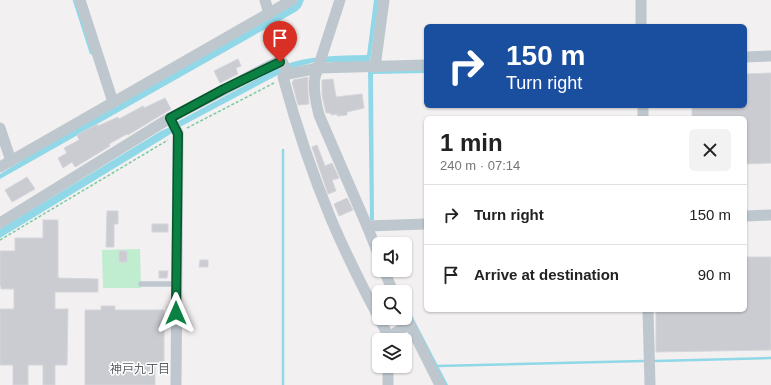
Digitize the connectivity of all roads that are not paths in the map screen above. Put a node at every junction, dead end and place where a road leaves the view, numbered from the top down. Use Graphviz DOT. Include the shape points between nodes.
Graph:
graph roads {
  1 [pos="80,0"];
  2 [pos="265,0"];
  3 [pos="292,0"];
  4 [pos="340,0"];
  5 [pos="384,0"];
  6 [pos="641,0"];
  7 [pos="270,14"];
  8 [pos="641,24"];
  9 [pos="771,56"];
  10 [pos="747,57"];
  11 [pos="320,63"];
  12 [pos="424,65"];
  13 [pos="375,67"];
  14 [pos="285,72"];
  15 [pos="112,102"];
  16 [pos="174,126"];
  17 [pos="0,128"];
  18 [pos="11,161"];
  19 [pos="0,167"];
  20 [pos="771,215"];
  21 [pos="747,216"];
  22 [pos="0,224"];
  23 [pos="424,224"];
  24 [pos="367,226"];
  25 [pos="372,238"];
  26 [pos="141,284"];
  27 [pos="176,284"];
  28 [pos="648,312"];
  29 [pos="402,325"];
  30 [pos="410,325"];
  31 [pos="385,333"];
  32 [pos="393,333"];
  33 [pos="388,373"];
  34 [pos="176,385"];
  35 [pos="388,385"];
  36 [pos="440,385"];
  37 [pos="650,385"];
  1 -- 15 [label="street"];
  2 -- 7 [label="street"];
  3 -- 7 [label="street"];
  4 -- 11 [label="street"];
  5 -- 13 [label="street"];
  6 -- 8 [label="street"];
  7 -- 15 [label="street"];
  9 -- 10 [label="street"];
  11 -- 13 [label="street"];
  11 -- 14 [label="street"];
  11 -- 24 [label="street" via="314,85 319,115"];
  12 -- 13 [label="street"];
  14 -- 16 [label="street" via="277,62"];
  14 -- 31 [label="street" via="302,142 331,219"];
  15 -- 18 [label="street"];
  16 -- 22 [label="street"];
  16 -- 27 [label="street"];
  17 -- 18 [label="street"];
  18 -- 19 [label="street"];
  20 -- 21 [label="street"];
  23 -- 24 [label="street"];
  24 -- 25 [label="street"];
  26 -- 27 [label="lane"];
  27 -- 34 [label="street"];
  28 -- 37 [label="street"];
  29 -- 32 [label="street"];
  30 -- 36 [label="street"];
  33 -- 35 [label="street"];
}
